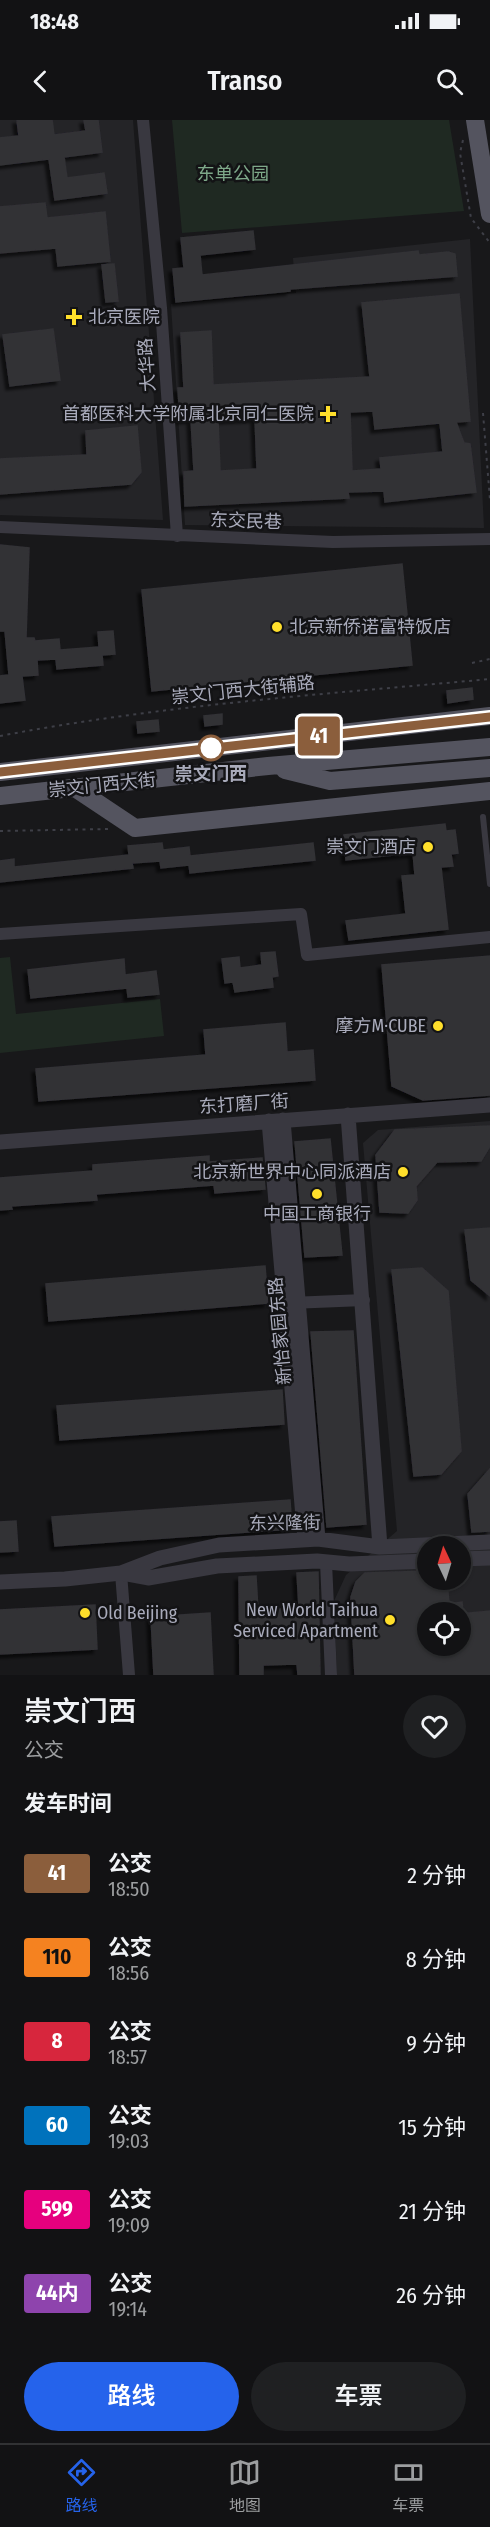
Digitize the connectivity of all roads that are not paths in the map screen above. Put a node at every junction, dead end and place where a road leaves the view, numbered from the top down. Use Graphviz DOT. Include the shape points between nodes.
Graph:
graph roads {
  1 [pos="143,120"];
  2 [pos="475,120"];
  3 [pos="490,214"];
  4 [pos="0,527"];
  5 [pos="177,536"];
  6 [pos="490,539"];
  7 [pos="490,716"];
  8 [pos="490,747"];
  9 [pos="268,766"];
  10 [pos="490,768"];
  11 [pos="0,772"];
  12 [pos="75,788"];
  13 [pos="490,791"];
  14 [pos="0,796"];
  15 [pos="483,817"];
  16 [pos="490,884"];
  17 [pos="0,934"];
  18 [pos="490,937"];
  19 [pos="490,1105"];
  20 [pos="348,1115"];
  21 [pos="276,1121"];
  22 [pos="0,1142"];
  23 [pos="364,1300"];
  24 [pos="291,1303"];
  25 [pos="311,1539"];
  26 [pos="490,1542"];
  27 [pos="380,1548"];
  28 [pos="490,1558"];
  29 [pos="471,1559"];
  30 [pos="417,1561"];
  31 [pos="326,1562"];
  32 [pos="121,1573"];
  33 [pos="0,1582"];
  34 [pos="129,1675"];
  35 [pos="331,1675"];
  1 -- 5 [label="street, 大华路"];
  2 -- 3 [label="main road"];
  4 -- 5 [label="street, 东交民巷"];
  5 -- 6 [label="street, 东交民巷" via="333,542"];
  7 -- 11 [label="main road, 崇文门西大街"];
  8 -- 9 [label="main road, 崇文门西大街"];
  9 -- 10 [label="main road" via="330,781"];
  9 -- 12 [label="main road, 崇文门西大街"];
  12 -- 13 [label="main road" via="135,828"];
  12 -- 14 [label="main road, 崇文门西大街"];
  15 -- 16 [label="lane"];
  17 -- 18 [label="street" via="300,914 307,955"];
  19 -- 20 [label="street, 东打磨厂街"];
  20 -- 21 [label="street, 东打磨厂街"];
  20 -- 23 [label="street"];
  21 -- 22 [label="street, 东打磨厂街"];
  21 -- 24 [label="street, 新怡家园东路"];
  23 -- 24 [label="street"];
  23 -- 27 [label="street"];
  24 -- 25 [label="street, 新怡家园东路"];
  25 -- 27 [label="street, 东兴隆街"];
  25 -- 32 [label="street, 东兴隆街" via="219,1545 160,1558"];
  26 -- 27 [label="street, 东兴隆街"];
  28 -- 29 [label="street"];
  30 -- 31 [label="street, 东兴隆街"];
  31 -- 32 [label="street, 东兴隆街" via="218,1566 148,1578"];
  31 -- 35 [label="street"];
  32 -- 33 [label="street, 东兴隆街"];
  32 -- 34 [label="street"];
}
